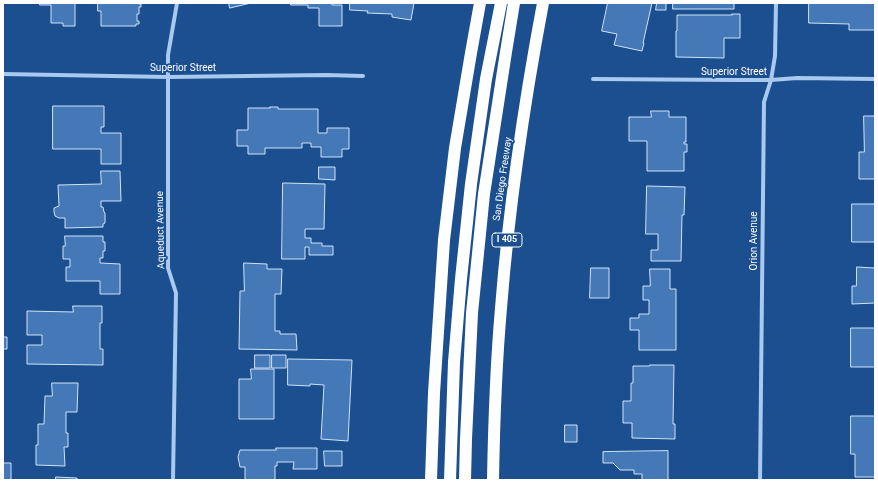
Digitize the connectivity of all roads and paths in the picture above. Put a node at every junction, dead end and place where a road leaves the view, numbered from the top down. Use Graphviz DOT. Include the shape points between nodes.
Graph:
graph roads {
  1 [pos="177,3"];
  2 [pos="480,3"];
  3 [pos="501,3"];
  4 [pos="514,3"];
  5 [pos="543,3"];
  6 [pos="776,3"];
  7 [pos="3,74"];
  8 [pos="363,76"];
  9 [pos="168,77"];
  10 [pos="593,79"];
  11 [pos="875,79"];
  12 [pos="770,80"];
  13 [pos="173,480"];
  14 [pos="431,480"];
  15 [pos="450,480"];
  16 [pos="465,480"];
  17 [pos="492,480"];
  18 [pos="760,480"];
  1 -- 9 [label="street, Aqueduct Avenue" via="168,55"];
  2 -- 14 [label="highway" via="455,148 444,240"];
  3 -- 15 [label="highway" via="486,79 469,200 454,362"];
  4 -- 16 [label="highway" via="484,194 472,313"];
  5 -- 17 [label="highway, San Diego Freeway / I 405" via="525,111 500,309"];
  6 -- 12 [label="street, Orion Avenue" via="775,56"];
  7 -- 9 [label="street, Superior Street"];
  8 -- 9 [label="street, Superior Street"];
  9 -- 13 [label="street, Aqueduct Avenue" via="168,268 176,294"];
  10 -- 12 [label="street, Superior Street"];
  11 -- 12 [label="street, Superior Street"];
  12 -- 18 [label="street, Orion Avenue" via="764,102"];
}
